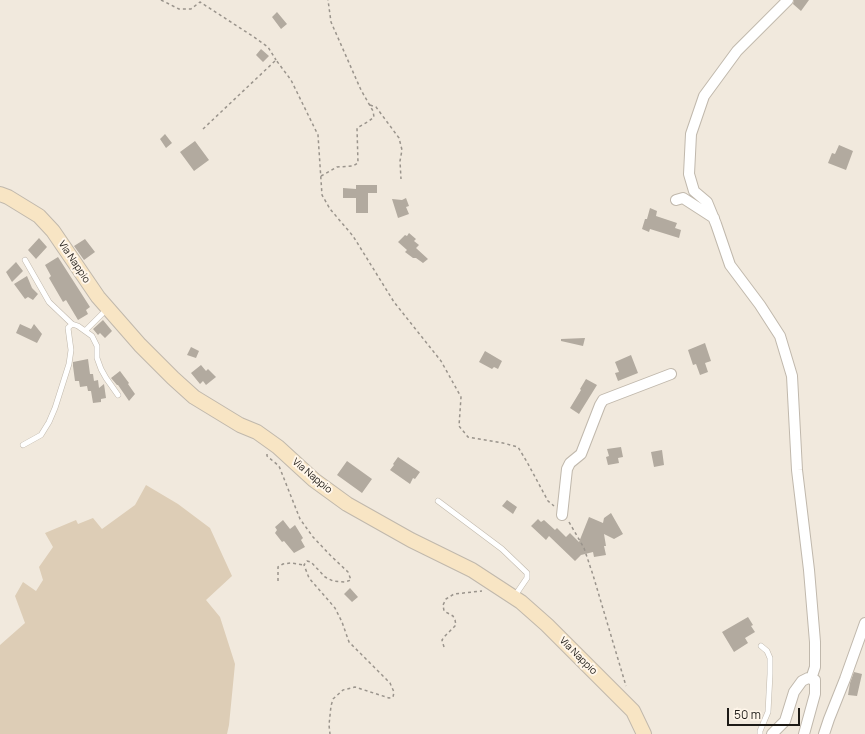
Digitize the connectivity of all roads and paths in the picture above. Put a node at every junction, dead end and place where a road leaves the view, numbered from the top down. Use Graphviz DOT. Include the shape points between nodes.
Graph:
graph roads {
  1 [pos="161,0"];
  2 [pos="328,0"];
  3 [pos="788,0"];
  4 [pos="276,60"];
  5 [pos="370,105"];
  6 [pos="203,129"];
  7 [pos="321,176"];
  8 [pos="401,179"];
  9 [pos="0,194"];
  10 [pos="676,200"];
  11 [pos="714,218"];
  12 [pos="25,260"];
  13 [pos="107,308"];
  14 [pos="72,324"];
  15 [pos="85,331"];
  16 [pos="671,374"];
  17 [pos="118,395"];
  18 [pos="269,441"];
  19 [pos="23,445"];
  20 [pos="438,501"];
  21 [pos="562,515"];
  22 [pos="304,565"];
  23 [pos="278,581"];
  24 [pos="485,590"];
  25 [pos="513,597"];
  26 [pos="865,623"];
  27 [pos="761,646"];
  28 [pos="444,647"];
  29 [pos="811,679"];
  30 [pos="626,688"];
  31 [pos="330,734"];
  32 [pos="644,734"];
  33 [pos="760,734"];
  34 [pos="772,734"];
  35 [pos="804,734"];
  36 [pos="824,734"];
  1 -- 4 [label="path" via="179,9 191,9 200,2 268,47"];
  2 -- 5 [label="path" via="331,22"];
  3 -- 11 [label="street" via="737,51 704,96 691,134 689,174 694,191 707,202"];
  4 -- 6 [label="path"];
  4 -- 7 [label="path" via="290,80 318,135"];
  5 -- 7 [label="path" via="374,117 357,128 358,163 353,166 337,167"];
  5 -- 8 [label="path" via="376,107 399,138 402,150"];
  7 -- 21 [label="path" via="322,195 330,209 353,236 394,302 441,362 461,397 459,426 468,437 518,447 548,501"];
  9 -- 13 [label="street, Via Nappio" via="39,216 53,231"];
  10 -- 11 [label="street" via="683,198"];
  11 -- 29 [label="street" via="730,265 780,336 792,376 797,470 815,642 815,667"];
  12 -- 14 [label="lane" via="49,302"];
  13 -- 15 [label="lane"];
  13 -- 18 [label="street, Via Nappio" via="140,345 194,397"];
  14 -- 15 [label="lane"];
  14 -- 19 [label="lane" via="68,328 69,364 49,422 41,435"];
  15 -- 17 [label="lane" via="92,336 97,346 97,358 101,369"];
  16 -- 21 [label="street" via="603,400 582,454 570,463"];
  18 -- 22 [label="path" via="267,456 279,466 300,519 348,572 351,580 333,580 325,577 311,562 307,561"];
  18 -- 25 [label="street, Via Nappio" via="314,480 347,504 472,570"];
  20 -- 25 [label="lane" via="502,549 527,573 527,578"];
  21 -- 30 [label="path" via="570,522 584,548"];
  22 -- 23 [label="path" via="291,563 278,567"];
  22 -- 31 [label="path" via="309,578 335,608 349,642 390,683 394,692 393,697 389,698 355,687 343,690 333,699"];
  24 -- 28 [label="path" via="454,594 446,600 443,605 444,611 452,616 456,626 444,636"];
  25 -- 32 [label="street, Via Nappio" via="547,625 633,710"];
  26 -- 36 [label="street"];
  27 -- 33 [label="lane" via="770,658 770,674 768,712"];
  29 -- 34 [label="street" via="802,681 794,692 784,721"];
  29 -- 35 [label="street" via="815,680 815,694"];
}
